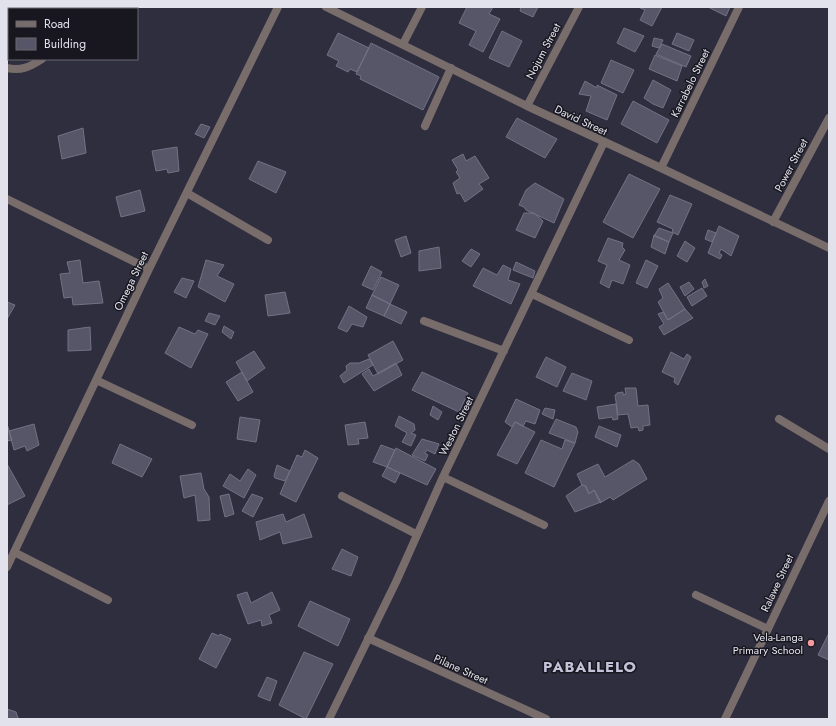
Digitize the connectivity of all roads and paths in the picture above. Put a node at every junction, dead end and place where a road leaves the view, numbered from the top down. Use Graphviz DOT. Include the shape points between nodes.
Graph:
graph roads {
  1 [pos="278,7"];
  2 [pos="326,7"];
  3 [pos="422,7"];
  4 [pos="579,7"];
  5 [pos="739,7"];
  6 [pos="403,44"];
  7 [pos="40,60"];
  8 [pos="7,68"];
  9 [pos="451,68"];
  10 [pos="526,106"];
  11 [pos="829,118"];
  12 [pos="425,126"];
  13 [pos="604,142"];
  14 [pos="661,168"];
  15 [pos="187,194"];
  16 [pos="7,198"];
  17 [pos="773,222"];
  18 [pos="268,240"];
  19 [pos="829,248"];
  20 [pos="149,269"];
  21 [pos="532,294"];
  22 [pos="424,321"];
  23 [pos="629,340"];
  24 [pos="504,351"];
  25 [pos="96,380"];
  26 [pos="779,419"];
  27 [pos="192,425"];
  28 [pos="829,449"];
  29 [pos="443,477"];
  30 [pos="342,496"];
  31 [pos="829,500"];
  32 [pos="544,526"];
  33 [pos="416,534"];
  34 [pos="14,552"];
  35 [pos="7,567"];
  36 [pos="696,595"];
  37 [pos="108,600"];
  38 [pos="768,629"];
  39 [pos="368,638"];
  40 [pos="329,719"];
  41 [pos="546,719"];
  42 [pos="725,719"];
  1 -- 15 [label="street, Omega Street"];
  2 -- 6 [label="street, David Street"];
  3 -- 6 [label="street"];
  4 -- 10 [label="street, Nojum Street"];
  5 -- 14 [label="street, Karrabelo Street"];
  6 -- 9 [label="street, David Street"];
  7 -- 8 [label="street" via="23,69"];
  9 -- 10 [label="street, David Street"];
  9 -- 12 [label="street"];
  10 -- 13 [label="street, David Street"];
  11 -- 17 [label="street, Power Street"];
  13 -- 14 [label="street, David Street"];
  13 -- 21 [label="street, Weston Street"];
  14 -- 17 [label="street, David Street"];
  15 -- 18 [label="street"];
  15 -- 20 [label="street, Omega Street"];
  16 -- 20 [label="street"];
  17 -- 19 [label="street, David Street"];
  20 -- 25 [label="street, Omega Street"];
  21 -- 23 [label="street"];
  21 -- 24 [label="street, Weston Street"];
  22 -- 24 [label="street"];
  24 -- 29 [label="street, Weston Street"];
  25 -- 27 [label="street"];
  25 -- 34 [label="street, Omega Street"];
  26 -- 28 [label="street"];
  29 -- 32 [label="street"];
  29 -- 33 [label="street, Weston Street"];
  30 -- 33 [label="street"];
  31 -- 38 [label="street, Ralawe Street"];
  33 -- 39 [label="street, Weston Street"];
  34 -- 35 [label="street, Omega Street"];
  34 -- 37 [label="street"];
  36 -- 38 [label="street"];
  38 -- 42 [label="street, Ralawe Street"];
  39 -- 40 [label="street, Weston Street"];
  39 -- 41 [label="street, Pilane Street"];
}
